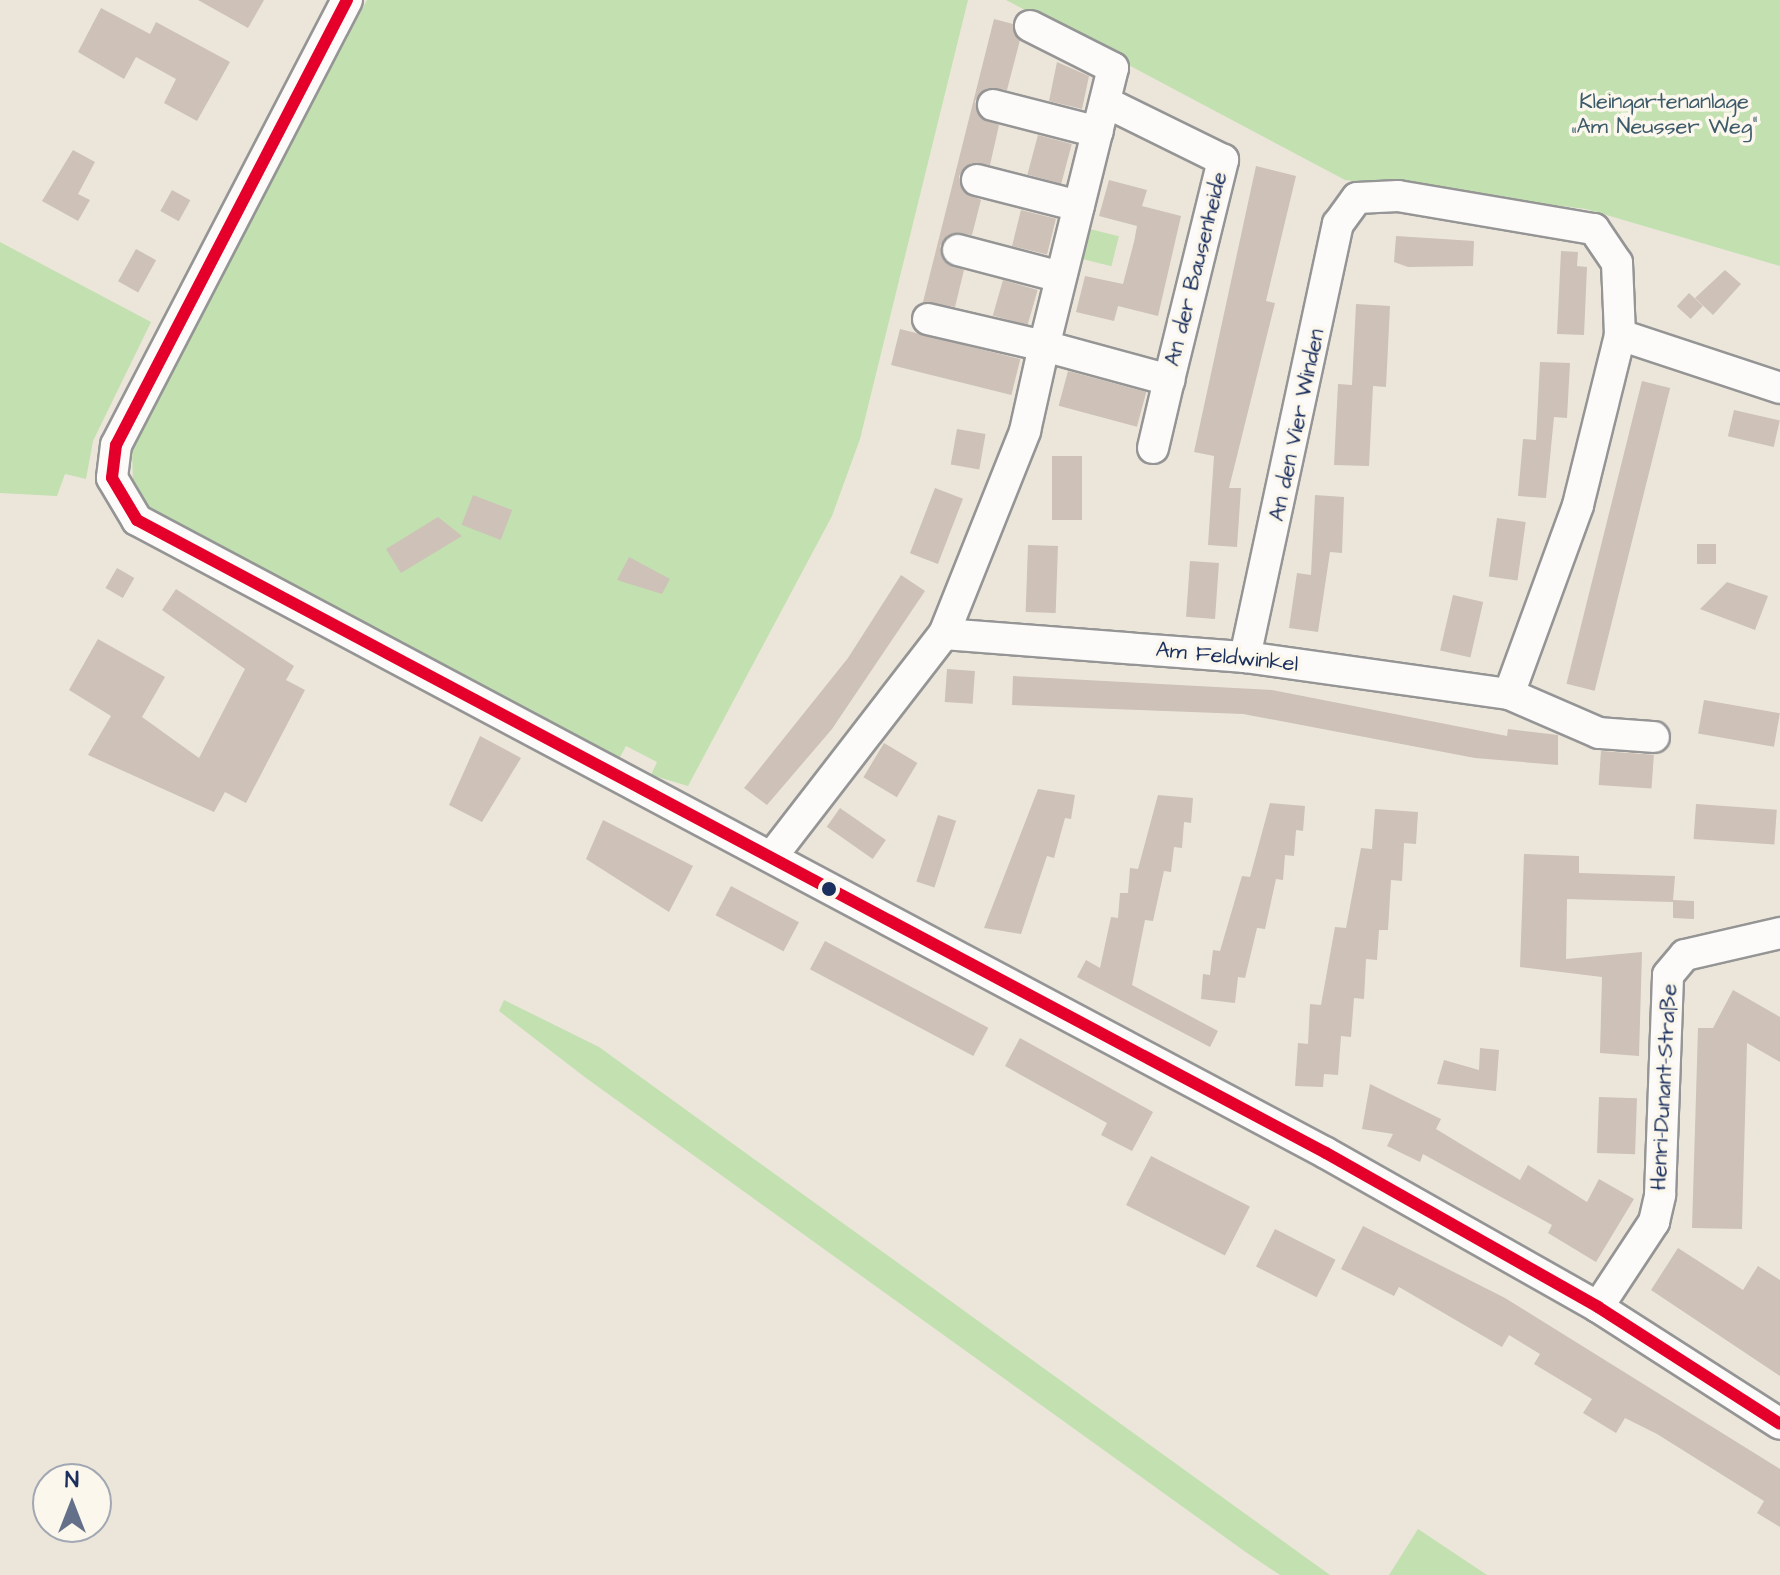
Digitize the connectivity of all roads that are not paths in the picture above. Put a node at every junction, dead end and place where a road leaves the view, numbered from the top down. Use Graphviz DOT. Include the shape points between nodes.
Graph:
graph roads {
  1 [pos="347,0"];
  2 [pos="1030,26"];
  3 [pos="1105,102"];
  4 [pos="993,105"];
  5 [pos="1098,132"];
  6 [pos="977,180"];
  7 [pos="1079,206"];
  8 [pos="958,250"];
  9 [pos="1061,277"];
  10 [pos="928,319"];
  11 [pos="1620,335"];
  12 [pos="1044,346"];
  13 [pos="1169,380"];
  14 [pos="1780,388"];
  15 [pos="1153,448"];
  16 [pos="944,634"];
  17 [pos="1245,657"];
  18 [pos="1509,694"];
  19 [pos="1654,737"];
  20 [pos="773,855"];
  21 [pos="1780,933"];
  22 [pos="1598,1307"];
  23 [pos="1780,1424"];
  1 -- 20 [label="street" via="116,445 112,478 124,503 137,520"];
  2 -- 3 [label="street" via="1113,68"];
  3 -- 5 [label="street"];
  3 -- 13 [label="street, An der Bausenheide" via="1223,160"];
  4 -- 5 [label="street"];
  5 -- 7 [label="street"];
  6 -- 7 [label="street"];
  7 -- 9 [label="street"];
  8 -- 9 [label="street"];
  9 -- 12 [label="street"];
  10 -- 12 [label="street, An der Bausenheide"];
  11 -- 14 [label="street"];
  11 -- 17 [label="street, An den Vier Winden" via="1617,263 1594,229 1398,196 1357,198 1338,224"];
  11 -- 18 [label="street" via="1578,505"];
  12 -- 13 [label="street, An der Bausenheide"];
  12 -- 16 [label="street" via="1009,483"];
  13 -- 15 [label="street"];
  16 -- 17 [label="street, Am Feldwinkel"];
  16 -- 20 [label="street"];
  17 -- 18 [label="street, Am Feldwinkel"];
  18 -- 19 [label="street, Am Feldwinkel" via="1599,733"];
  20 -- 22 [label="street"];
  21 -- 22 [label="street, Henri-Dunant-Straße" via="1685,955 1668,975 1660,1195 1654,1222"];
  22 -- 23 [label="street"];
}
